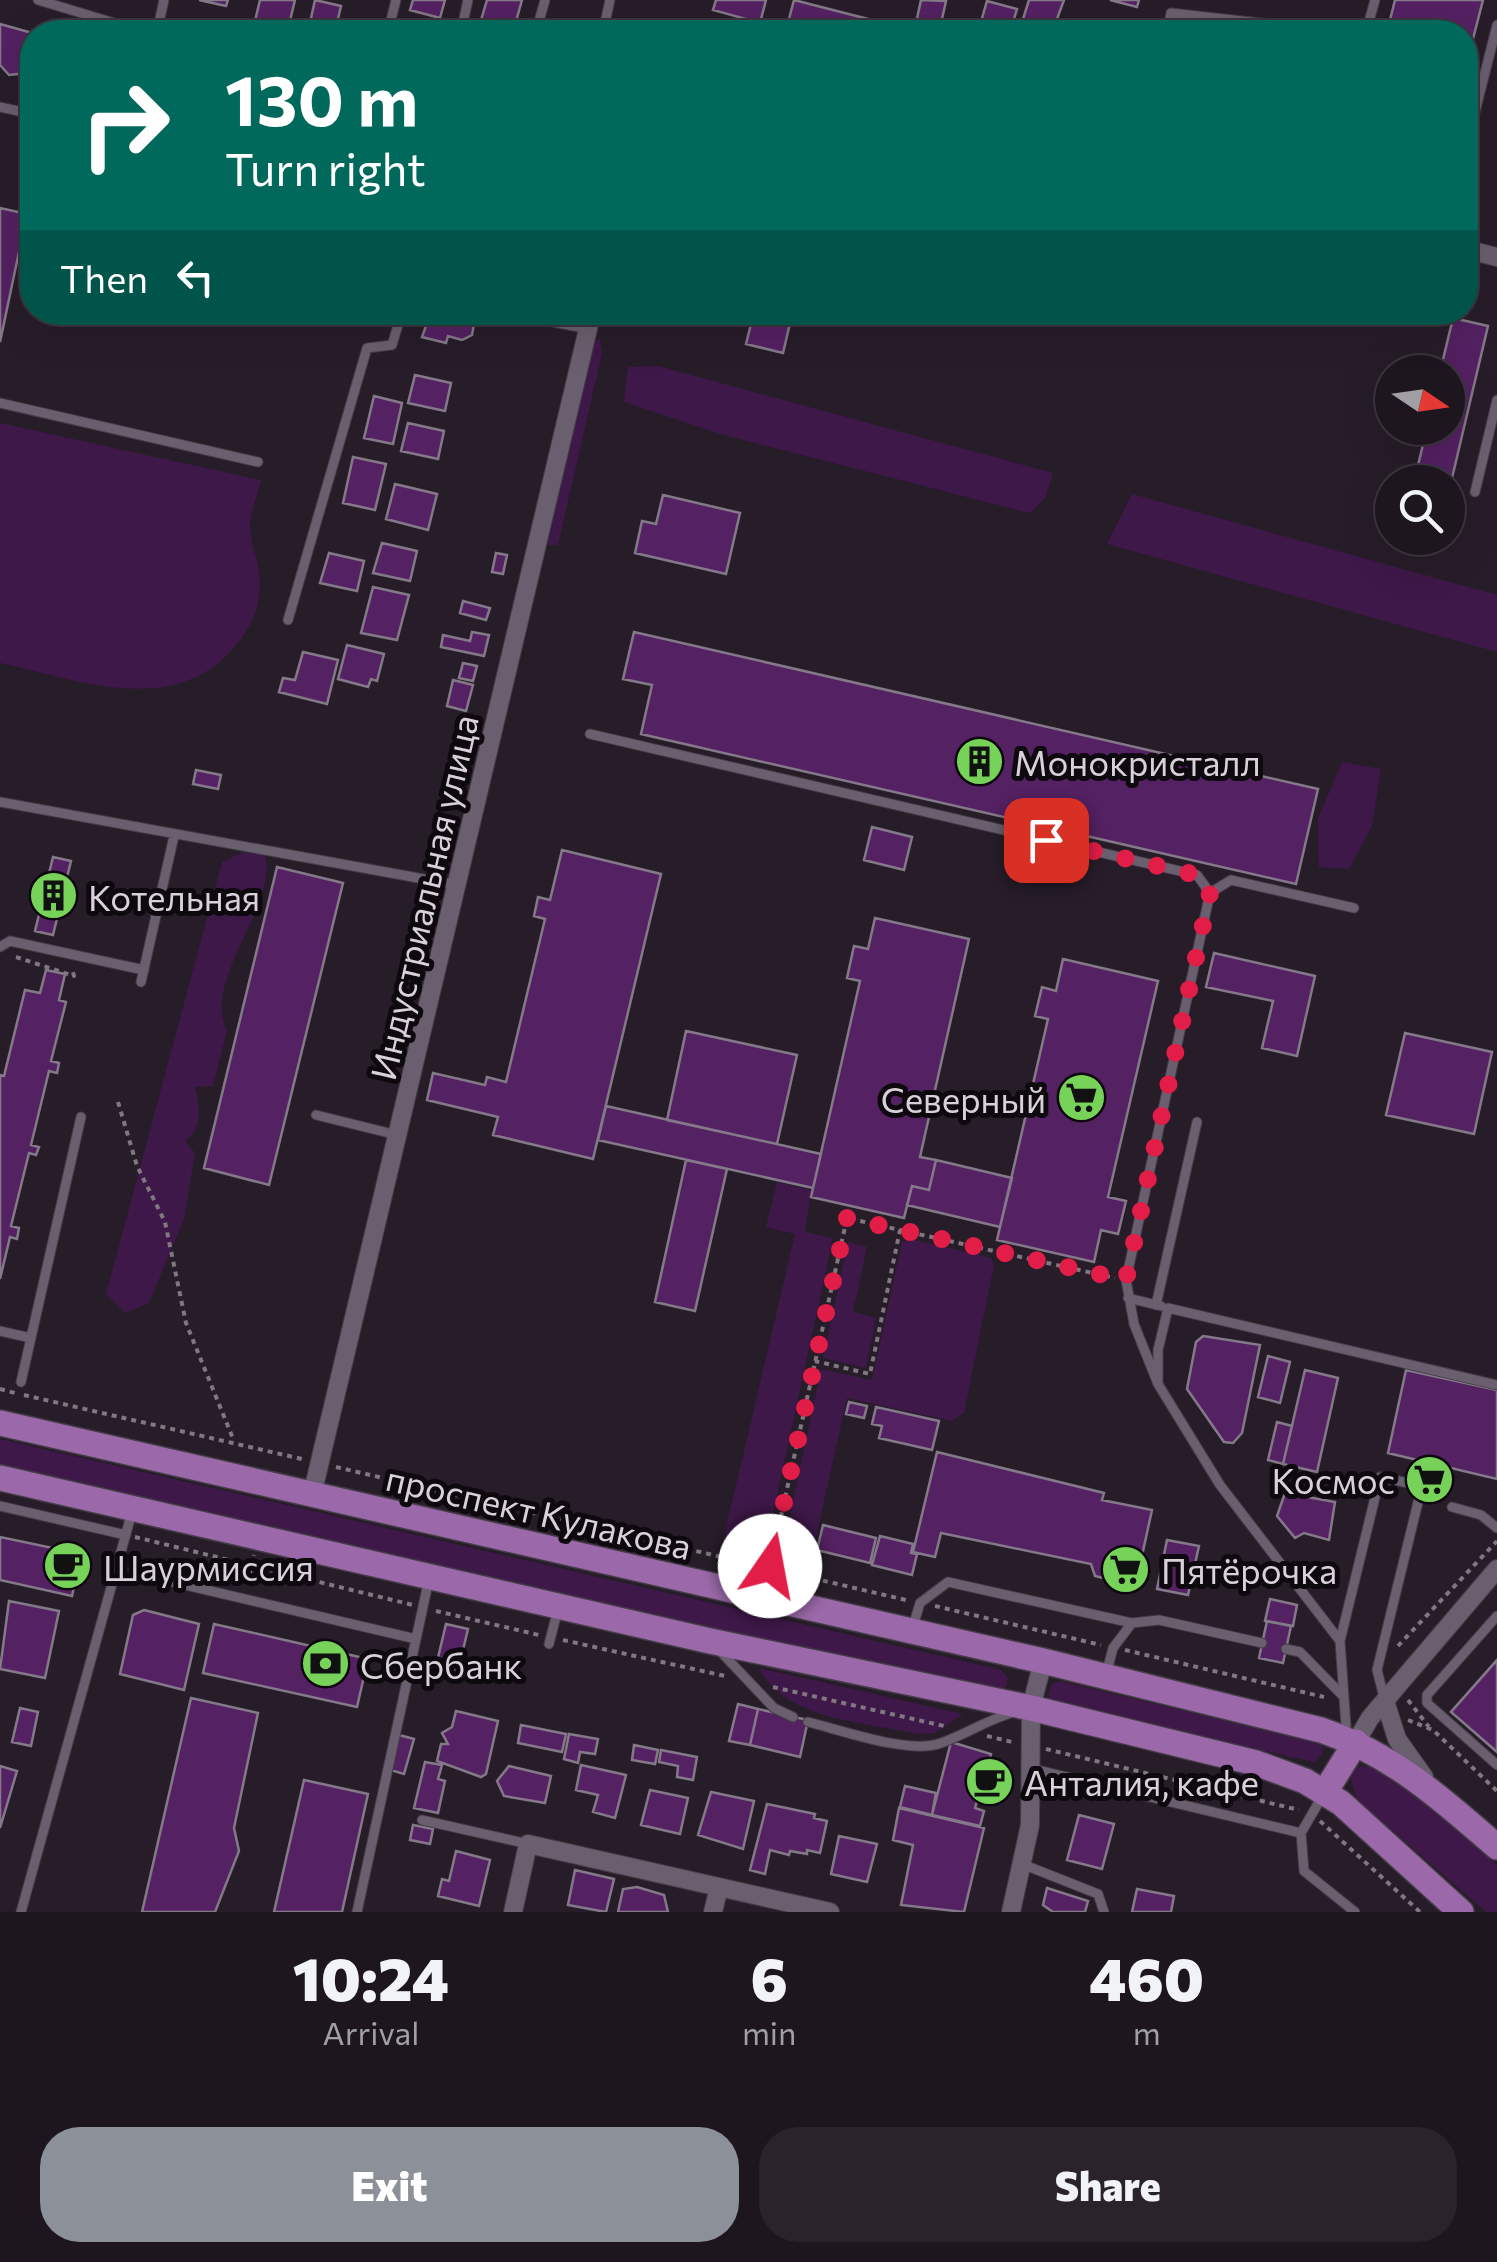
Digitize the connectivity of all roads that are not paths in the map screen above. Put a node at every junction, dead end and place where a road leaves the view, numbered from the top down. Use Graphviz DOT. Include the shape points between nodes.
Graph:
graph roads {
  1 [pos="38,0"];
  2 [pos="104,20"];
  3 [pos="1170,20"];
  4 [pos="1234,20"];
  5 [pos="1497,25"];
  6 [pos="1478,100"];
  7 [pos="398,325"];
  8 [pos="590,325"];
  9 [pos="1497,400"];
  10 [pos="0,403"];
  11 [pos="258,462"];
  12 [pos="1475,492"];
  13 [pos="288,620"];
  14 [pos="590,734"];
  15 [pos="0,802"];
  16 [pos="174,836"];
  17 [pos="459,886"];
  18 [pos="1210,893"];
  19 [pos="1354,908"];
  20 [pos="3,950"];
  21 [pos="144,970"];
  22 [pos="141,982"];
  23 [pos="316,1116"];
  24 [pos="82,1117"];
  25 [pos="1198,1122"];
  26 [pos="400,1135"];
  27 [pos="1128,1298"];
  28 [pos="1156,1305"];
  29 [pos="1168,1308"];
  30 [pos="0,1331"];
  31 [pos="31,1338"];
  32 [pos="21,1382"];
  33 [pos="1158,1384"];
  34 [pos="1497,1384"];
  35 [pos="0,1423"];
  36 [pos="0,1478"];
  37 [pos="312,1495"];
  38 [pos="0,1506"];
  39 [pos="1452,1507"];
  40 [pos="132,1509"];
  41 [pos="1497,1528"];
  42 [pos="126,1535"];
  43 [pos="117,1569"];
  44 [pos="1497,1569"];
  45 [pos="430,1577"];
  46 [pos="558,1606"];
  47 [pos="1497,1616"];
  48 [pos="1132,1623"];
  49 [pos="912,1632"];
  50 [pos="416,1639"];
  51 [pos="550,1641"];
  52 [pos="710,1641"];
  53 [pos="1340,1641"];
  54 [pos="1262,1643"];
  55 [pos="1286,1648"];
  56 [pos="1043,1661"];
  57 [pos="1412,1667"];
  58 [pos="1106,1677"];
  59 [pos="1342,1695"];
  60 [pos="1385,1700"];
  61 [pos="1031,1708"];
  62 [pos="793,1717"];
  63 [pos="808,1722"];
  64 [pos="1341,1733"];
  65 [pos="1397,1739"];
  66 [pos="1497,1766"];
  67 [pos="1033,1769"];
  68 [pos="1440,1796"];
  69 [pos="1318,1802"];
  70 [pos="422,1820"];
  71 [pos="1301,1833"];
  72 [pos="528,1844"];
  73 [pos="1497,1847"];
  74 [pos="1022,1864"];
  75 [pos="719,1886"];
  76 [pos="21,1912"];
  77 [pos="357,1912"];
  78 [pos="514,1912"];
  79 [pos="714,1912"];
  80 [pos="830,1912"];
  81 [pos="1011,1912"];
  82 [pos="1100,1912"];
  83 [pos="1354,1912"];
  84 [pos="1461,1912"];
  1 -- 2 [label="lane"];
  3 -- 4 [label="lane" via="1172,13"];
  5 -- 6 [label="lane"];
  7 -- 13 [label="lane" via="392,345 367,348"];
  8 -- 17 [label="street, Индустриальная улица"];
  9 -- 12 [label="lane"];
  10 -- 11 [label="lane"];
  14 -- 18 [label="lane" via="1197,875"];
  15 -- 16 [label="lane"];
  16 -- 17 [label="lane"];
  16 -- 21 [label="lane"];
  17 -- 26 [label="street, Индустриальная улица"];
  18 -- 19 [label="lane" via="1231,880"];
  18 -- 27 [label="lane" via="1126,1280"];
  20 -- 21 [label="lane" via="10,942"];
  21 -- 22 [label="lane"];
  23 -- 26 [label="lane"];
  24 -- 31 [label="lane"];
  25 -- 28 [label="lane"];
  26 -- 37 [label="street, Индустриальная улица"];
  27 -- 28 [label="lane"];
  27 -- 33 [label="lane"];
  28 -- 29 [label="lane"];
  29 -- 33 [label="lane"];
  29 -- 34 [label="lane"];
  30 -- 31 [label="lane"];
  31 -- 32 [label="lane"];
  33 -- 53 [label="lane" via="1220,1484"];
  35 -- 37 [label="main road, проспект Кулакова"];
  36 -- 40 [label="main road"];
  37 -- 49 [label="main road, проспект Кулакова"];
  38 -- 42 [label="lane"];
  39 -- 41 [label="lane"];
  40 -- 42 [label="lane"];
  40 -- 45 [label="main road"];
  42 -- 43 [label="lane"];
  43 -- 50 [label="lane"];
  43 -- 76 [label="lane"];
  44 -- 57 [label="street"];
  45 -- 46 [label="main road"];
  45 -- 50 [label="lane"];
  46 -- 51 [label="lane"];
  46 -- 52 [label="main road"];
  47 -- 66 [label="lane" via="1427,1695 1427,1703"];
  48 -- 49 [label="lane" via="948,1582 920,1603"];
  48 -- 54 [label="lane" via="1159,1620"];
  48 -- 58 [label="lane" via="1113,1648"];
  49 -- 56 [label="main road, проспект Кулакова"];
  50 -- 77 [label="lane"];
  52 -- 61 [label="main road"];
  52 -- 62 [label="lane" via="774,1708"];
  53 -- 59 [label="lane"];
  53 -- 60 [label="lane" via="1380,1477 1422,1486 1377,1670"];
  55 -- 59 [label="lane" via="1300,1652"];
  56 -- 58 [label="main road, проспект Кулакова"];
  56 -- 61 [label="street"];
  57 -- 60 [label="street"];
  57 -- 65 [label="street" via="1396,1712"];
  58 -- 64 [label="main road, проспект Кулакова"];
  59 -- 64 [label="lane"];
  60 -- 64 [label="street" via="1370,1718"];
  60 -- 65 [label="street"];
  61 -- 63 [label="lane" via="938,1745 914,1746"];
  61 -- 67 [label="street"];
  61 -- 69 [label="main road" via="1256,1763"];
  64 -- 68 [label="main road, проспект Кулакова"];
  64 -- 69 [label="main road"];
  65 -- 68 [label="street"];
  67 -- 71 [label="lane"];
  67 -- 74 [label="street"];
  68 -- 73 [label="main road, проспект Кулакова"];
  69 -- 71 [label="lane"];
  69 -- 84 [label="main road"];
  70 -- 72 [label="lane"];
  71 -- 83 [label="lane" via="1304,1871"];
  72 -- 75 [label="street"];
  72 -- 78 [label="street"];
  74 -- 81 [label="street"];
  74 -- 82 [label="lane" via="1098,1894"];
  75 -- 79 [label="street"];
  75 -- 80 [label="street"];
}
